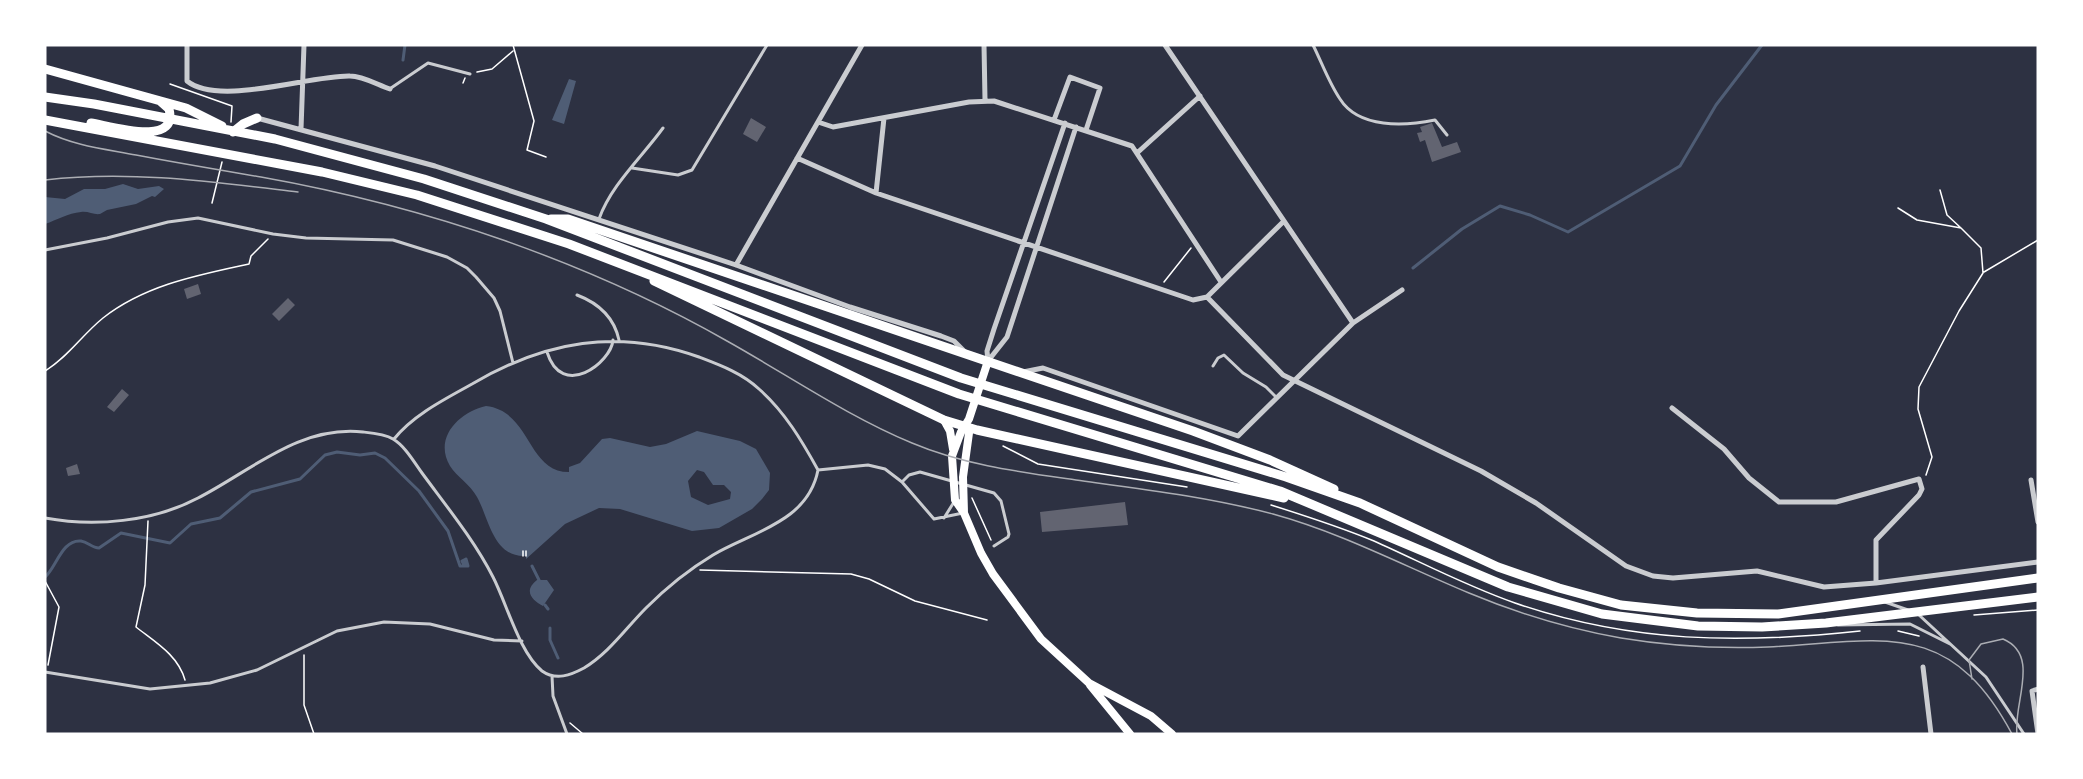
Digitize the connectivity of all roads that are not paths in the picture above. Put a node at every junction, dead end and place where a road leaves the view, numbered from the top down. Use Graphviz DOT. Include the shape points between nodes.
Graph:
graph roads {
  1 [pos="187,45"];
  2 [pos="304,45"];
  3 [pos="767,45"];
  4 [pos="862,45"];
  5 [pos="984,45"];
  6 [pos="1165,45"];
  7 [pos="1313,45"];
  8 [pos="45,69"];
  9 [pos="470,74"];
  10 [pos="303,82"];
  11 [pos="390,89"];
  12 [pos="1200,96"];
  13 [pos="45,97"];
  14 [pos="156,99"];
  15 [pos="985,100"];
  16 [pos="170,118"];
  17 [pos="257,118"];
  18 [pos="884,118"];
  19 [pos="45,120"];
  20 [pos="1054,120"];
  21 [pos="818,122"];
  22 [pos="1065,123"];
  23 [pos="67,124"];
  24 [pos="1076,127"];
  25 [pos="663,128"];
  26 [pos="301,129"];
  27 [pos="1086,130"];
  28 [pos="233,132"];
  29 [pos="1446,135"];
  30 [pos="1137,153"];
  31 [pos="797,158"];
  32 [pos="632,168"];
  33 [pos="1045,184"];
  34 [pos="1055,188"];
  35 [pos="876,194"];
  36 [pos="546,219"];
  37 [pos="599,219"];
  38 [pos="1284,221"];
  39 [pos="1024,244"];
  40 [pos="1036,248"];
  41 [pos="45,250"];
  42 [pos="621,263"];
  43 [pos="736,265"];
  44 [pos="1221,282"];
  45 [pos="1402,290"];
  46 [pos="577,295"];
  47 [pos="1006,295"];
  48 [pos="1207,297"];
  49 [pos="1020,300"];
  50 [pos="1353,323"];
  51 [pos="613,340"];
  52 [pos="619,340"];
  53 [pos="547,352"];
  54 [pos="967,355"];
  55 [pos="513,363"];
  56 [pos="988,364"];
  57 [pos="1213,366"];
  58 [pos="1023,372"];
  59 [pos="1295,381"];
  60 [pos="1277,398"];
  61 [pos="1672,408"];
  62 [pos="944,420"];
  63 [pos="968,423"];
  64 [pos="394,439"];
  65 [pos="956,440"];
  66 [pos="818,470"];
  67 [pos="2031,480"];
  68 [pos="902,482"];
  69 [pos="955,500"];
  70 [pos="1360,503"];
  71 [pos="1315,506"];
  72 [pos="964,513"];
  73 [pos="45,518"];
  74 [pos="944,518"];
  75 [pos="2038,522"];
  76 [pos="994,546"];
  77 [pos="2038,562"];
  78 [pos="2038,578"];
  79 [pos="1876,584"];
  80 [pos="2038,597"];
  81 [pos="1876,600"];
  82 [pos="1913,612"];
  83 [pos="1826,623"];
  84 [pos="522,641"];
  85 [pos="1954,646"];
  86 [pos="1923,667"];
  87 [pos="46,672"];
  88 [pos="552,676"];
  89 [pos="1089,683"];
  90 [pos="2035,690"];
  91 [pos="567,734"];
  92 [pos="1130,734"];
  93 [pos="1172,734"];
  94 [pos="1931,734"];
  95 [pos="2024,734"];
  96 [pos="2038,734"];
  1 -- 10 [label="street" via="188,81 202,88 226,91"];
  2 -- 10 [label="street"];
  3 -- 32 [label="lane" via="692,170 684,175"];
  4 -- 21 [label="street"];
  5 -- 15 [label="street"];
  6 -- 12 [label="street"];
  7 -- 29 [label="lane" via="1341,101 1358,115 1387,123 1435,120"];
  8 -- 14 [label="main road"];
  9 -- 11 [label="lane" via="428,63"];
  10 -- 11 [label="street" via="351,76"];
  10 -- 26 [label="street"];
  12 -- 30 [label="street"];
  12 -- 38 [label="street"];
  13 -- 16 [label="main road"];
  14 -- 16 [label="main road" via="167,105"];
  14 -- 28 [label="main road" via="186,108"];
  15 -- 18 [label="street"];
  15 -- 20 [label="street"];
  16 -- 23 [label="main road" via="167,127 154,132 86,122"];
  16 -- 28 [label="main road"];
  17 -- 26 [label="street"];
  17 -- 28 [label="main road"];
  18 -- 21 [label="street" via="833,127"];
  18 -- 35 [label="street"];
  19 -- 23 [label="main road"];
  20 -- 22 [label="street"];
  20 -- 27 [label="street" via="1070,77 1100,88"];
  21 -- 31 [label="street"];
  22 -- 24 [label="street"];
  22 -- 33 [label="street"];
  23 -- 42 [label="main road" via="322,172 417,195"];
  24 -- 27 [label="street"];
  24 -- 34 [label="street"];
  25 -- 32 [label="lane"];
  26 -- 37 [label="street" via="435,166"];
  27 -- 30 [label="street" via="1132,146"];
  28 -- 36 [label="main road" via="275,139 413,176"];
  30 -- 44 [label="street"];
  31 -- 35 [label="street"];
  31 -- 43 [label="street"];
  32 -- 37 [label="lane" via="605,204"];
  33 -- 34 [label="street"];
  33 -- 39 [label="street"];
  34 -- 40 [label="street"];
  35 -- 39 [label="street"];
  36 -- 54 [label="main road" via="567,219"];
  36 -- 70 [label="main road" via="961,378"];
  37 -- 43 [label="street"];
  38 -- 44 [label="street"];
  38 -- 50 [label="street"];
  39 -- 40 [label="street"];
  39 -- 47 [label="street"];
  40 -- 48 [label="street" via="1193,300"];
  40 -- 49 [label="street"];
  41 -- 55 [label="lane" via="198,218 306,238 393,240 423,248 467,268 494,298"];
  42 -- 62 [label="main road" via="682,296"];
  42 -- 71 [label="main road" via="959,394 1234,476"];
  43 -- 54 [label="street" via="954,341"];
  44 -- 48 [label="street"];
  45 -- 50 [label="street"];
  46 -- 52 [label="lane" via="600,308 615,327"];
  47 -- 49 [label="street"];
  47 -- 56 [label="street" via="987,351"];
  48 -- 59 [label="street" via="1283,375"];
  49 -- 56 [label="street" via="1007,337"];
  50 -- 59 [label="street"];
  51 -- 52 [label="lane"];
  51 -- 53 [label="lane" via="578,343"];
  51 -- 53 [label="lane" via="607,354 574,376 565,376 552,367"];
  52 -- 66 [label="lane" via="676,349 743,377 776,406"];
  53 -- 55 [label="lane"];
  54 -- 56 [label="main road"];
  55 -- 64 [label="lane" via="446,399"];
  56 -- 58 [label="main road"];
  56 -- 63 [label="main road"];
  57 -- 60 [label="lane" via="1224,355"];
  58 -- 60 [label="street" via="1043,368 1238,436"];
  58 -- 70 [label="main road" via="1270,460 1319,480"];
  59 -- 60 [label="street"];
  59 -- 79 [label="street" via="1481,471 1536,503 1626,566 1653,576 1757,572 1813,587"];
  61 -- 79 [label="street" via="1724,449 1749,478 1779,502 1836,502 1920,479 1919,495 1876,540"];
  62 -- 63 [label="main road"];
  62 -- 65 [label="main road"];
  63 -- 65 [label="main road"];
  63 -- 71 [label="main road"];
  63 -- 72 [label="main road" via="963,477 968,497"];
  64 -- 73 [label="lane" via="350,432 307,438 196,500 148,516 101,522"];
  64 -- 84 [label="lane" via="469,538 493,577"];
  65 -- 69 [label="main road" via="952,456"];
  66 -- 68 [label="lane" via="877,466"];
  66 -- 88 [label="lane" via="807,500 787,517 695,566 646,608 597,659 568,676"];
  67 -- 75 [label="street"];
  68 -- 74 [label="lane" via="934,519"];
  68 -- 76 [label="lane" via="920,472 994,493 1009,534"];
  69 -- 72 [label="main road"];
  69 -- 74 [label="lane"];
  70 -- 81 [label="main road" via="1498,567 1621,605 1697,613 1778,614"];
  71 -- 83 [label="main road" via="1501,585 1602,614 1698,626"];
  72 -- 74 [label="lane"];
  72 -- 89 [label="main road" via="981,553 1021,615 1054,654"];
  77 -- 79 [label="street"];
  78 -- 81 [label="main road"];
  80 -- 82 [label="main road"];
  81 -- 82 [label="lane"];
  82 -- 83 [label="main road"];
  82 -- 85 [label="lane"];
  83 -- 85 [label="lane" via="1910,624"];
  84 -- 87 [label="lane" via="494,640 442,626 392,621 337,631 257,670 210,683 150,689"];
  84 -- 88 [label="lane" via="531,658"];
  85 -- 95 [label="lane" via="1992,684"];
  86 -- 94 [label="street"];
  88 -- 91 [label="lane" via="553,696"];
  89 -- 92 [label="main road"];
  89 -- 93 [label="main road" via="1151,716"];
  90 -- 96 [label="street"];
}
